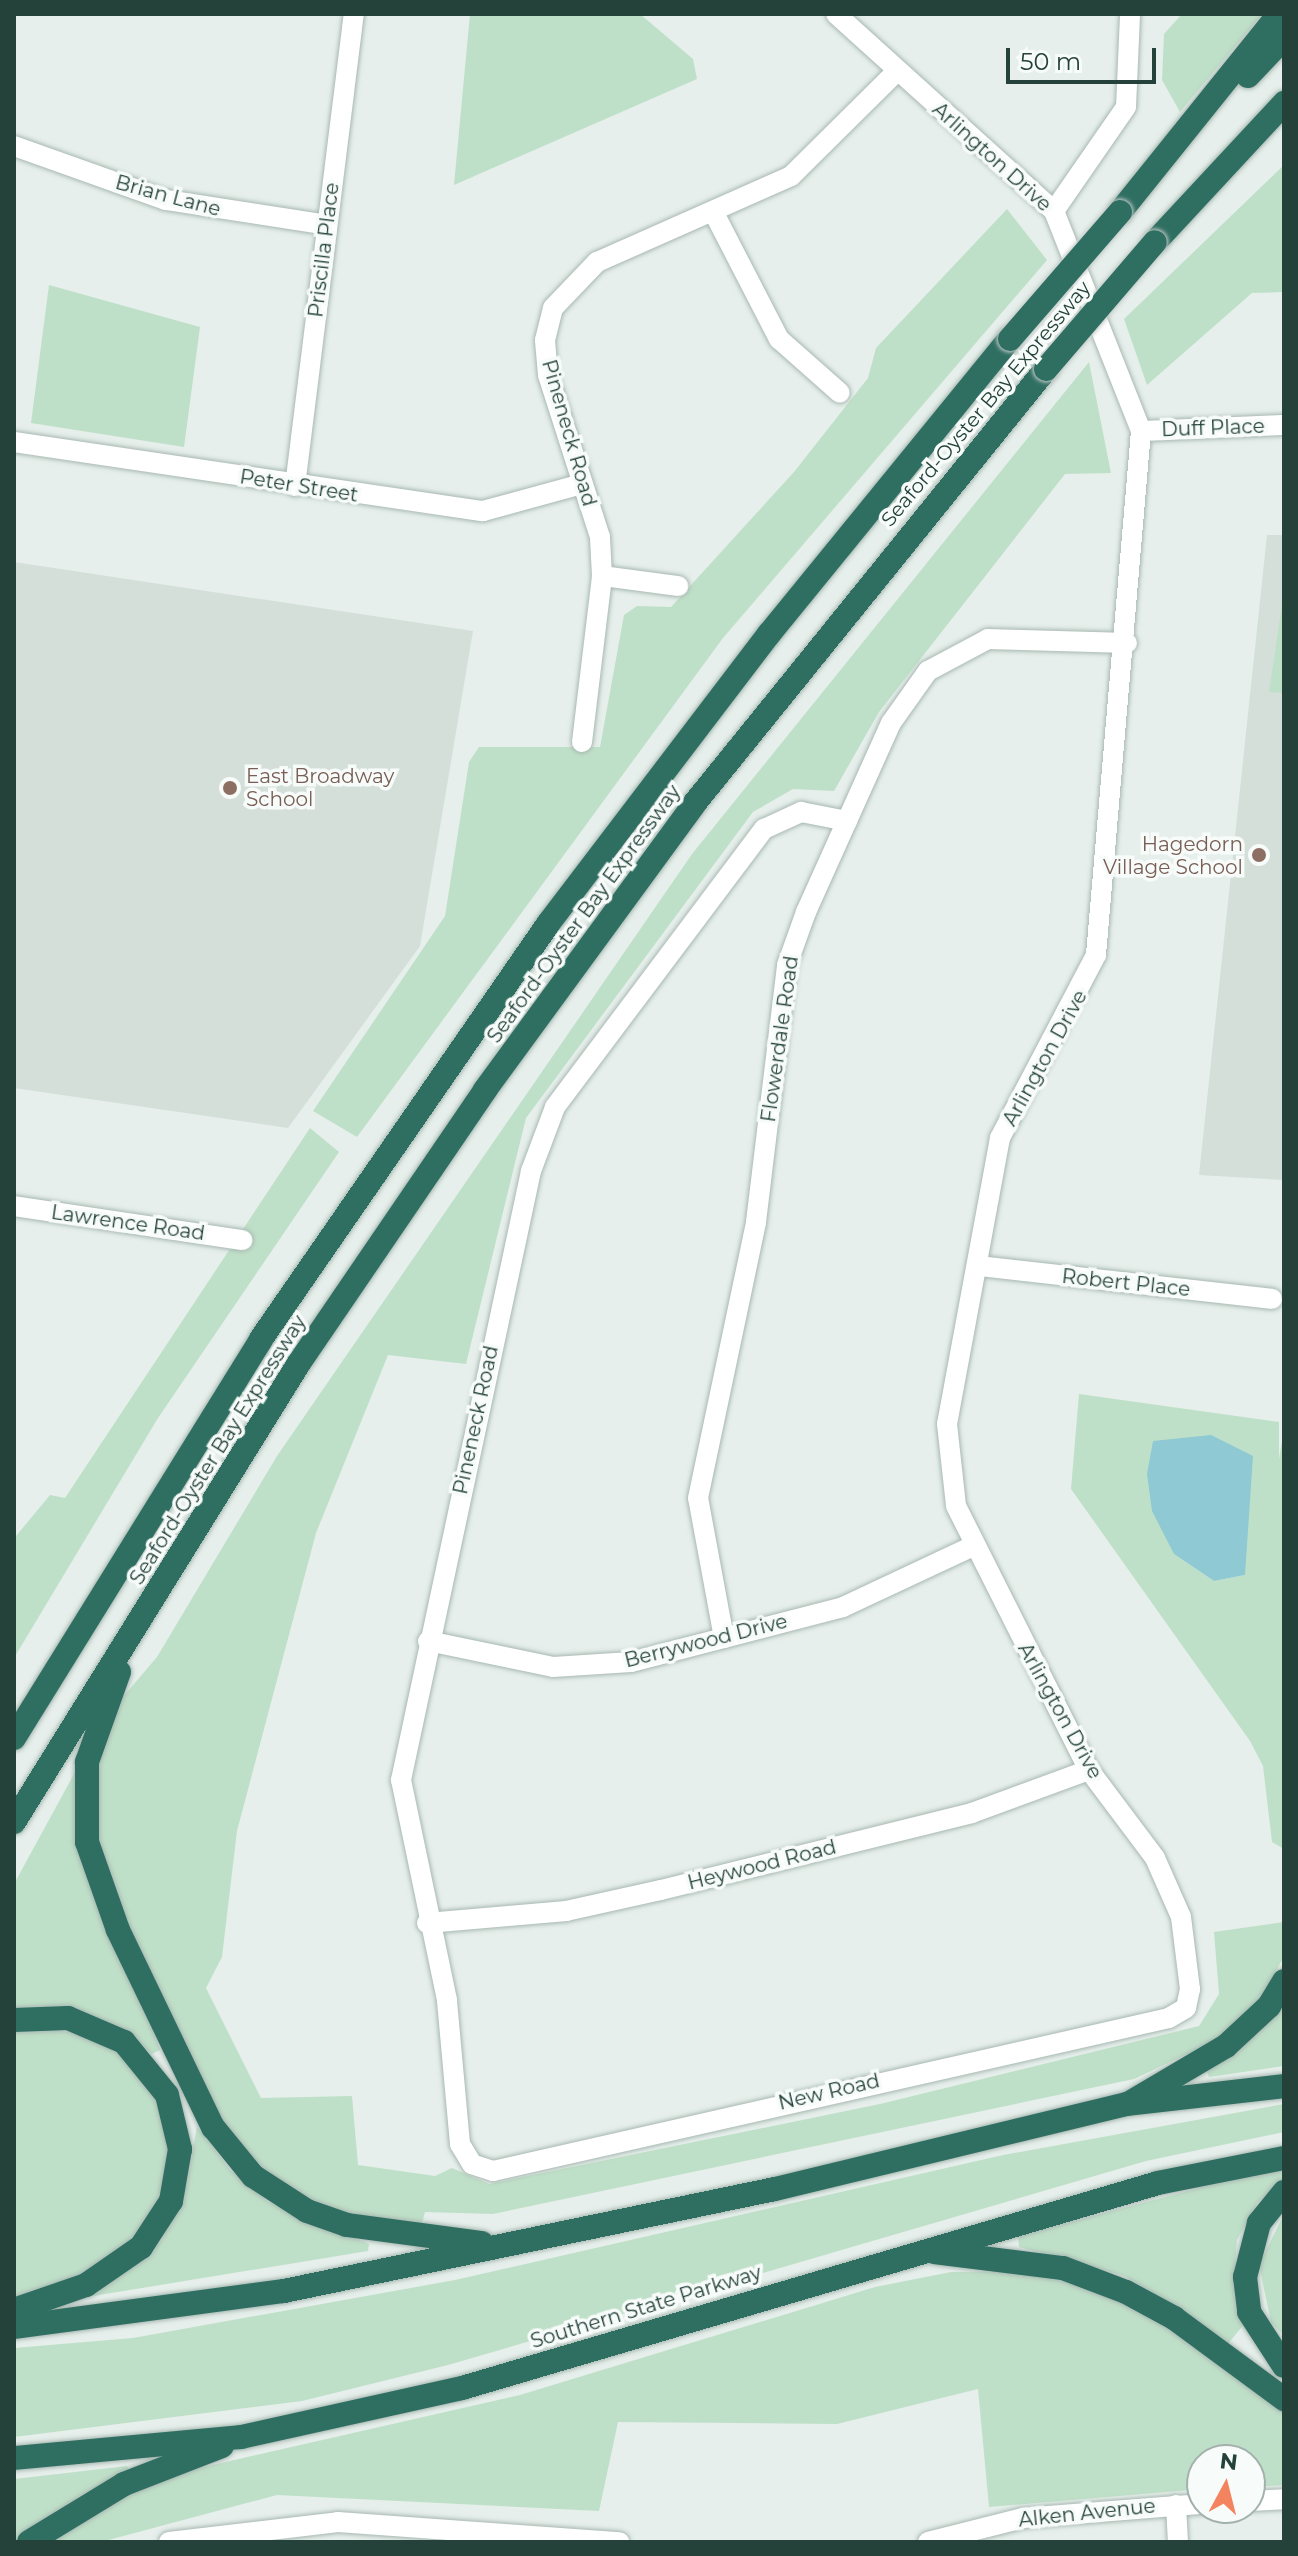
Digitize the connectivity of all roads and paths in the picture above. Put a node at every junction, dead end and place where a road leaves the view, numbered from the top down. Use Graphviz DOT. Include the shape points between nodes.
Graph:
graph roads {
  1 [pos="354,14"];
  2 [pos="836,14"];
  3 [pos="1130,14"];
  4 [pos="1279,14"];
  5 [pos="1284,38"];
  6 [pos="897,71"];
  7 [pos="1284,105"];
  8 [pos="14,146"];
  9 [pos="1054,211"];
  10 [pos="1120,212"];
  11 [pos="715,215"];
  12 [pos="327,225"];
  13 [pos="840,393"];
  14 [pos="1284,425"];
  15 [pos="1141,431"];
  16 [pos="14,442"];
  17 [pos="582,484"];
  18 [pos="295,486"];
  19 [pos="602,576"];
  20 [pos="678,586"];
  21 [pos="1127,643"];
  22 [pos="582,742"];
  23 [pos="847,821"];
  24 [pos="14,1207"];
  25 [pos="242,1240"];
  26 [pos="979,1266"];
  27 [pos="1272,1299"];
  28 [pos="973,1546"];
  29 [pos="139,1621"];
  30 [pos="77,1634"];
  31 [pos="724,1638"];
  32 [pos="428,1641"];
  33 [pos="14,1710"];
  34 [pos="14,1738"];
  35 [pos="1089,1770"];
  36 [pos="14,1822"];
  37 [pos="427,1923"];
  38 [pos="1284,1981"];
  39 [pos="1186,2008"];
  40 [pos="14,2020"];
  41 [pos="1284,2086"];
  42 [pos="1127,2104"];
  43 [pos="1284,2158"];
  44 [pos="472,2164"];
  45 [pos="1284,2192"];
  46 [pos="512,2245"];
  47 [pos="924,2251"];
  48 [pos="14,2310"];
  49 [pos="14,2327"];
  50 [pos="1284,2366"];
  51 [pos="1284,2399"];
  52 [pos="241,2437"];
  53 [pos="14,2458"];
  54 [pos="1176,2505"];
  55 [pos="1186,2505"];
  56 [pos="235,2537"];
  57 [pos="29,2542"];
  58 [pos="169,2542"];
  59 [pos="619,2542"];
  60 [pos="928,2542"];
  61 [pos="1178,2542"];
  1 -- 12 [label="street, Priscilla Place"];
  2 -- 6 [label="street, Arlington Drive"];
  3 -- 9 [label="street" via="1126,107"];
  4 -- 10 [label="highway"];
  5 -- 10 [label="highway, Seaford-Oyster Bay Expressway"];
  6 -- 9 [label="street, Arlington Drive"];
  6 -- 11 [label="street, Pineneck Road" via="819,154"];
  7 -- 29 [label="highway, Seaford-Oyster Bay Expressway, bridge" via="1155,242 1046,369 805,662 585,951 299,1363"];
  8 -- 12 [label="street, Brian Lane" via="166,200"];
  9 -- 15 [label="street, Arlington Drive"];
  10 -- 30 [label="highway, Seaford-Oyster Bay Expressway, bridge" via="769,634 548,924 270,1326"];
  11 -- 13 [label="street" via="779,339 796,361"];
  11 -- 17 [label="street, Pineneck Road" via="597,262 553,308 545,340 548,375"];
  12 -- 18 [label="street, Priscilla Place"];
  14 -- 15 [label="street, Duff Place"];
  15 -- 21 [label="street, Arlington Drive"];
  16 -- 18 [label="street, Peter Street"];
  17 -- 18 [label="street, Peter Street" via="483,511"];
  17 -- 19 [label="street, Pineneck Road" via="600,537"];
  19 -- 20 [label="street"];
  19 -- 22 [label="street, Pineneck Road"];
  21 -- 23 [label="street, Flowerdale Road" via="988,639 949,655 905,699"];
  21 -- 26 [label="street, Arlington Drive" via="1096,955 1000,1138"];
  23 -- 31 [label="street, Flowerdale Road" via="787,965 756,1222 703,1462 701,1535"];
  23 -- 32 [label="street, Pineneck Road" via="801,812 764,829 555,1107 531,1171"];
  24 -- 25 [label="street, Lawrence Road"];
  26 -- 27 [label="street, Robert Place"];
  26 -- 28 [label="street, Arlington Drive" via="947,1424 950,1481"];
  28 -- 31 [label="street, Berrywood Drive" via="843,1607"];
  28 -- 35 [label="street, Arlington Drive"];
  29 -- 36 [label="highway, Seaford-Oyster Bay Expressway"];
  29 -- 46 [label="highway" via="87,1762 87,1842 118,1930 213,2127 253,2176 307,2211 377,2231"];
  30 -- 33 [label="highway"];
  30 -- 34 [label="highway, Seaford-Oyster Bay Expressway"];
  31 -- 32 [label="street, Berrywood Drive" via="582,1669"];
  32 -- 37 [label="street, Pineneck Road" via="401,1780"];
  35 -- 37 [label="street, Heywood Road" via="972,1813 661,1890 566,1911"];
  35 -- 39 [label="street, Arlington Drive" via="1168,1883 1181,1917"];
  37 -- 44 [label="street, Pineneck Road" via="447,2000 460,2144"];
  38 -- 42 [label="highway" via="1269,2006 1226,2046"];
  39 -- 44 [label="street, New Road" via="1169,2018 493,2171"];
  40 -- 48 [label="highway" via="68,2018 124,2042 167,2095 180,2149 171,2201 141,2247 86,2285"];
  41 -- 42 [label="highway"];
  42 -- 46 [label="highway"];
  43 -- 47 [label="highway, Southern State Parkway" via="1158,2183"];
  45 -- 50 [label="highway" via="1259,2223 1245,2277 1249,2312"];
  46 -- 49 [label="highway" via="284,2291"];
  47 -- 51 [label="highway" via="1063,2268 1126,2292 1174,2318"];
  47 -- 52 [label="highway, Southern State Parkway" via="462,2388"];
  52 -- 53 [label="highway, Southern State Parkway"];
  52 -- 57 [label="highway" via="124,2484"];
  54 -- 55 [label="street, Alken Avenue"];
  54 -- 60 [label="street, Alken Avenue" via="1023,2518"];
  54 -- 61 [label="street"];
  56 -- 58 [label="street"];
  56 -- 59 [label="street" via="338,2522"];
}
